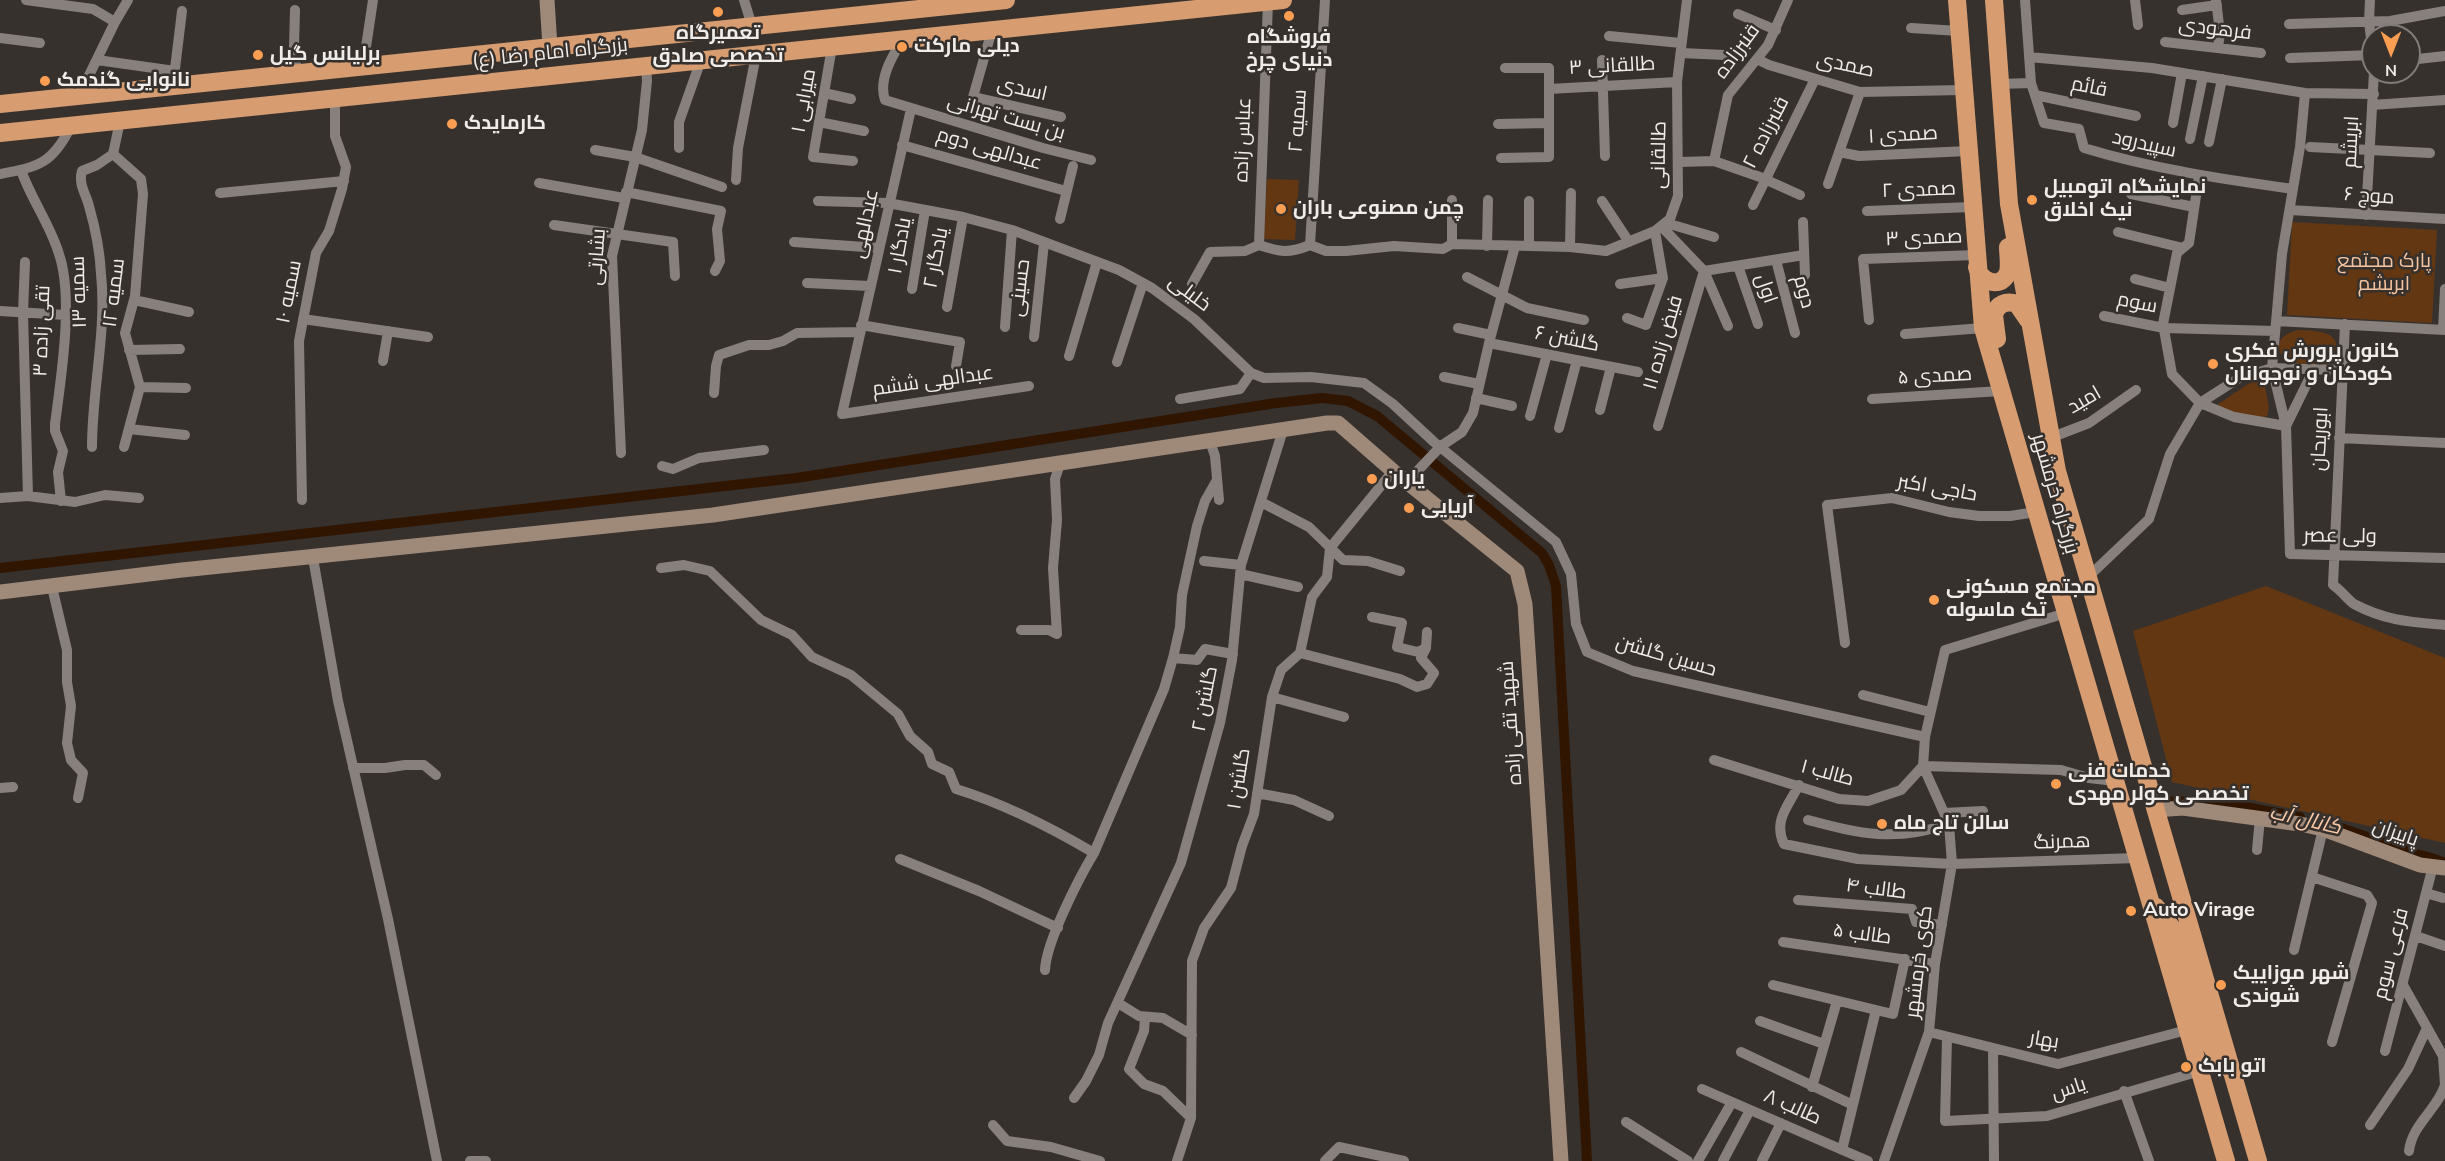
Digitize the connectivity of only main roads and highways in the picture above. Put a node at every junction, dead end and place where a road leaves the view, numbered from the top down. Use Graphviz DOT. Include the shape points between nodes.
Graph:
graph roads {
  1 [pos="547,0"];
  2 [pos="1006,0"];
  3 [pos="1956,0"];
  4 [pos="1994,0"];
  5 [pos="1275,1"];
  6 [pos="945,3"];
  7 [pos="867,7"];
  8 [pos="550,47"];
  9 [pos="60,98"];
  10 [pos="0,104"];
  11 [pos="0,116"];
  12 [pos="0,133"];
  13 [pos="2005,164"];
  14 [pos="1976,260"];
  15 [pos="2030,324"];
  16 [pos="2021,460"];
  17 [pos="0,592"];
  18 [pos="2155,810"];
  19 [pos="2439,867"];
  20 [pos="2190,985"];
  21 [pos="1561,1161"];
  22 [pos="2226,1161"];
  23 [pos="2258,1161"];
  1 -- 8 [label="main road"];
  2 -- 6 [label="highway, بزرگراه امام رضا (ع)"];
  3 -- 14 [label="highway, بزرگراه خرمشهر"];
  4 -- 13 [label="highway, بزرگراه خرمشهر"];
  5 -- 12 [label="highway, بزرگراه امام رضا (ع)"];
  6 -- 7 [label="highway, بزرگراه امام رضا (ع)"];
  7 -- 8 [label="highway, بزرگراه امام رضا (ع)" via="752,26"];
  8 -- 9 [label="highway, بزرگراه امام رضا (ع)" via="297,73 174,78"];
  9 -- 10 [label="highway, بزرگراه امام رضا (ع)"];
  9 -- 11 [label="highway" via="31,113"];
  13 -- 14 [label="highway" via="2008,270 2002,279 1989,282 1980,276"];
  13 -- 15 [label="highway, بزرگراه خرمشهر"];
  14 -- 16 [label="highway, بزرگراه خرمشهر" via="1983,328"];
  15 -- 16 [label="highway" via="2014,303 2003,303 1994,312"];
  15 -- 18 [label="highway, بزرگراه خرمشهر" via="2060,483"];
  16 -- 20 [label="highway, بزرگراه خرمشهر" via="2150,900"];
  17 -- 21 [label="main road, شهید تقی زاده" via="713,515 1338,423 1517,571 1525,604"];
  18 -- 19 [label="main road, پاییزان" via="2183,808 2323,829 2420,865"];
  18 -- 20 [label="highway, بزرگراه خرمشهر"];
  20 -- 22 [label="highway, بزرگراه خرمشهر" via="2187,1030"];
  20 -- 23 [label="highway, بزرگراه خرمشهر" via="2235,1084"];
}
